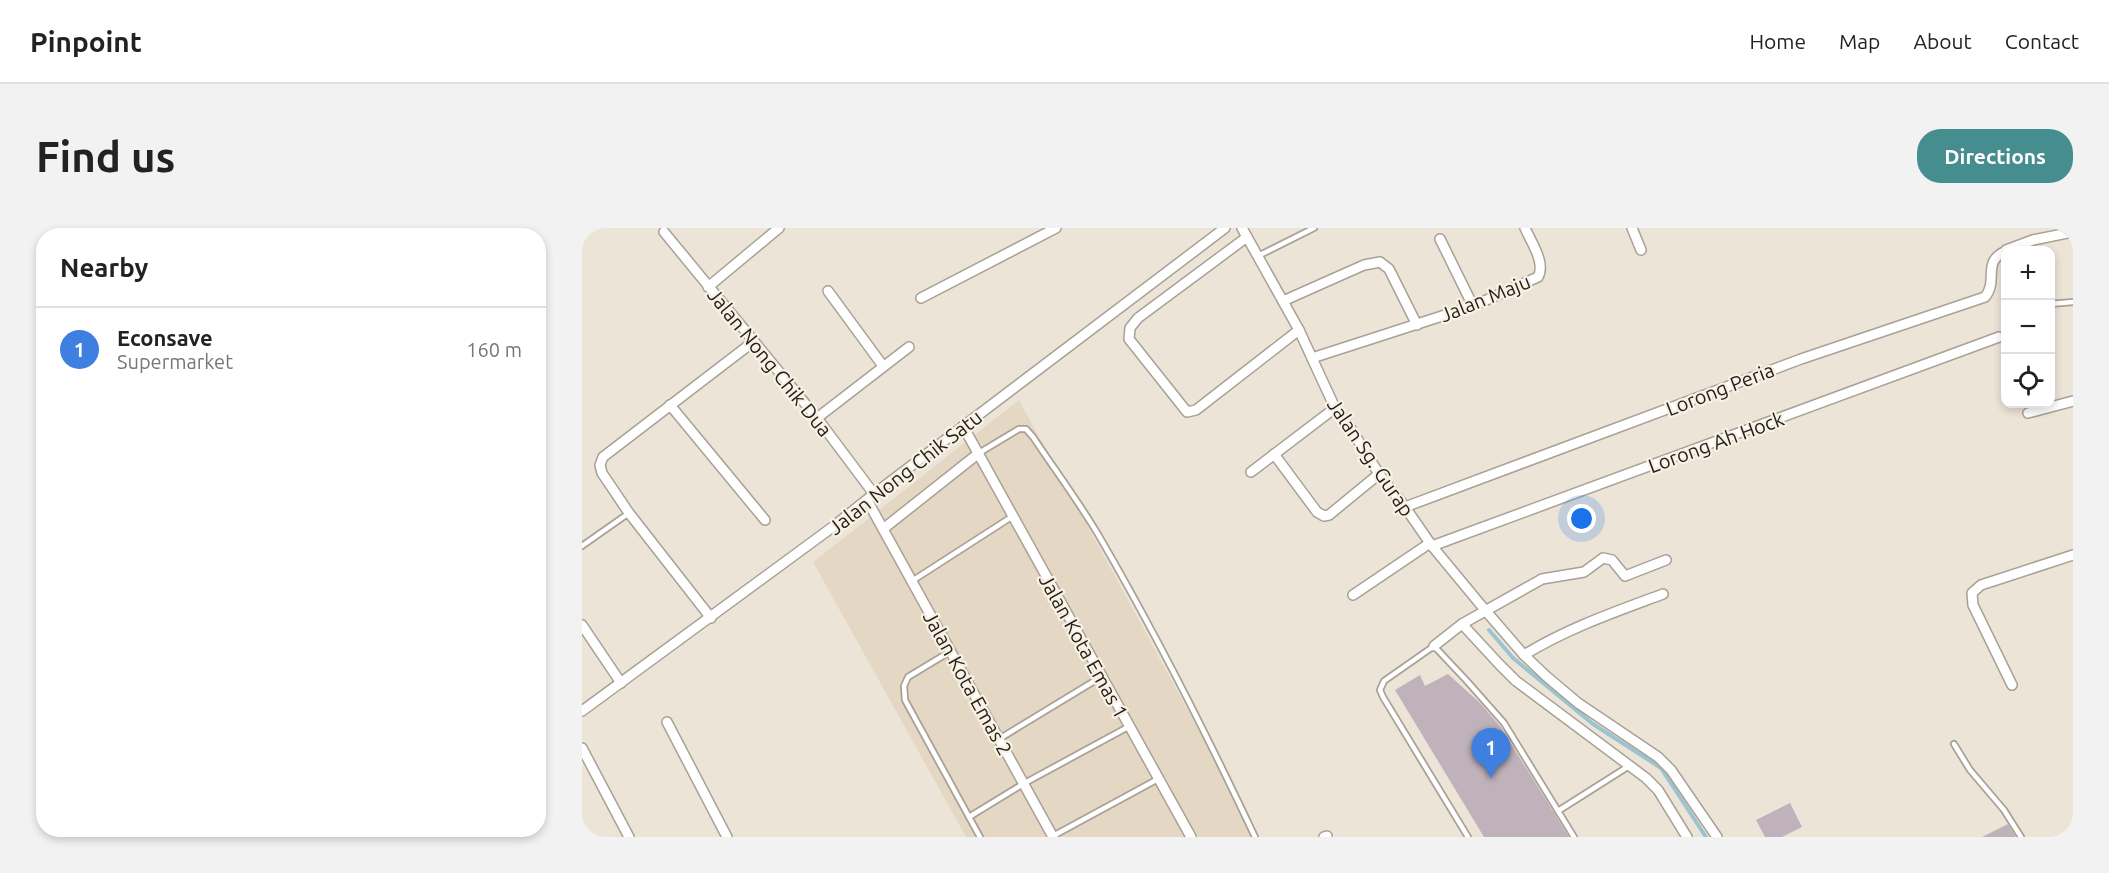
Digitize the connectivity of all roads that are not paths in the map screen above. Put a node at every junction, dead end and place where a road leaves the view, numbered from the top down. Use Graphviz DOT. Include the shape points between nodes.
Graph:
graph roads {
  1 [pos="779,228"];
  2 [pos="1056,228"];
  3 [pos="1225,228"];
  4 [pos="1314,228"];
  5 [pos="1525,228"];
  6 [pos="1632,228"];
  7 [pos="664,232"];
  8 [pos="1244,232"];
  9 [pos="2073,232"];
  10 [pos="1440,239"];
  11 [pos="2018,246"];
  12 [pos="1641,250"];
  13 [pos="2001,254"];
  14 [pos="1258,256"];
  15 [pos="708,287"];
  16 [pos="828,291"];
  17 [pos="921,298"];
  18 [pos="1283,301"];
  19 [pos="2073,302"];
  20 [pos="2055,304"];
  21 [pos="1473,306"];
  22 [pos="1417,325"];
  23 [pos="1299,330"];
  24 [pos="2000,337"];
  25 [pos="753,342"];
  26 [pos="909,347"];
  27 [pos="1312,358"];
  28 [pos="883,366"];
  29 [pos="2073,400"];
  30 [pos="670,405"];
  31 [pos="1335,408"];
  32 [pos="2028,413"];
  33 [pos="817,418"];
  34 [pos="963,426"];
  35 [pos="979,453"];
  36 [pos="1275,454"];
  37 [pos="1251,472"];
  38 [pos="1379,474"];
  39 [pos="870,497"];
  40 [pos="1406,507"];
  41 [pos="629,513"];
  42 [pos="1013,516"];
  43 [pos="765,520"];
  44 [pos="883,529"];
  45 [pos="1431,545"];
  46 [pos="582,546"];
  47 [pos="2073,556"];
  48 [pos="1666,560"];
  49 [pos="912,581"];
  50 [pos="1664,594"];
  51 [pos="1353,595"];
  52 [pos="1485,610"];
  53 [pos="711,618"];
  54 [pos="1462,624"];
  55 [pos="582,625"];
  56 [pos="1434,646"];
  57 [pos="951,651"];
  58 [pos="1524,655"];
  59 [pos="1101,677"];
  60 [pos="621,682"];
  61 [pos="2012,685"];
  62 [pos="582,711"];
  63 [pos="667,722"];
  64 [pos="1128,727"];
  65 [pos="999,739"];
  66 [pos="1954,744"];
  67 [pos="582,748"];
  68 [pos="1631,765"];
  69 [pos="1158,779"];
  70 [pos="1023,784"];
  71 [pos="1558,811"];
  72 [pos="969,817"];
  73 [pos="629,837"];
  74 [pos="727,837"];
  75 [pos="980,837"];
  76 [pos="1053,837"];
  77 [pos="1191,837"];
  78 [pos="1255,837"];
  79 [pos="1468,837"];
  80 [pos="1574,837"];
  81 [pos="1687,837"];
  82 [pos="1717,837"];
  83 [pos="2020,837"];
  1 -- 15 [label="street"];
  2 -- 17 [label="street"];
  3 -- 34 [label="street, Jalan Nong Chik Satu"];
  4 -- 14 [label="lane"];
  5 -- 21 [label="street, Jalan Maju" via="1540,262 1538,277"];
  6 -- 12 [label="street"];
  7 -- 15 [label="street, Jalan Nong Chik Dua"];
  8 -- 14 [label="street, Jalan Sg. Gurap"];
  8 -- 23 [label="street" via="1138,318 1130,328 1129,339 1186,412 1196,410"];
  9 -- 11 [label="street, Lorong Peria"];
  10 -- 21 [label="street"];
  13 -- 40 [label="street, Lorong Peria" via="1994,257 1985,297 1801,358"];
  14 -- 18 [label="street, Jalan Sg. Gurap"];
  15 -- 25 [label="street, Jalan Nong Chik Dua"];
  16 -- 28 [label="street"];
  18 -- 22 [label="street, Jalan Maju" via="1364,265 1380,262 1389,269"];
  18 -- 23 [label="street, Jalan Sg. Gurap"];
  19 -- 20 [label="lane"];
  21 -- 22 [label="street, Jalan Maju"];
  22 -- 27 [label="street, Jalan Maju"];
  23 -- 27 [label="street, Jalan Sg. Gurap"];
  24 -- 45 [label="street, Lorong Ah Hock"];
  25 -- 30 [label="street"];
  25 -- 33 [label="street, Jalan Nong Chik Dua"];
  26 -- 28 [label="street"];
  27 -- 31 [label="street, Jalan Sg. Gurap"];
  28 -- 33 [label="street"];
  29 -- 32 [label="street"];
  30 -- 41 [label="street" via="601,460 602,472"];
  30 -- 43 [label="street"];
  31 -- 36 [label="street"];
  31 -- 38 [label="street, Jalan Sg. Gurap"];
  33 -- 39 [label="street, Jalan Nong Chik Dua"];
  34 -- 35 [label="street, Jalan Kota Emas 1"];
  34 -- 39 [label="street, Jalan Nong Chik Satu"];
  35 -- 42 [label="street, Jalan Kota Emas 1"];
  35 -- 44 [label="street"];
  35 -- 78 [label="lane" via="1019,429 1026,429 1033,437 1098,534 1198,718"];
  36 -- 37 [label="street"];
  36 -- 38 [label="street" via="1317,512 1324,516"];
  38 -- 40 [label="street, Jalan Sg. Gurap"];
  39 -- 44 [label="street, Jalan Nong Chik Dua"];
  39 -- 53 [label="street, Jalan Nong Chik Satu"];
  40 -- 45 [label="street, Jalan Sg. Gurap"];
  41 -- 46 [label="lane"];
  41 -- 53 [label="street"];
  42 -- 49 [label="lane"];
  42 -- 59 [label="street, Jalan Kota Emas 1"];
  44 -- 49 [label="street, Jalan Kota Emas 2"];
  45 -- 51 [label="street, Lorong Ah Hock"];
  45 -- 52 [label="street, Jalan Sg. Gurap"];
  47 -- 61 [label="street" via="1981,585 1972,593 1973,604"];
  48 -- 52 [label="street" via="1625,576 1612,560 1603,558 1584,572 1542,579"];
  49 -- 57 [label="street, Jalan Kota Emas 2"];
  50 -- 58 [label="street" via="1575,627"];
  52 -- 54 [label="street"];
  52 -- 58 [label="street, Jalan Sg. Gurap"];
  53 -- 60 [label="street, Jalan Nong Chik Satu"];
  54 -- 56 [label="street"];
  54 -- 68 [label="street" via="1516,681"];
  55 -- 60 [label="street"];
  56 -- 71 [label="lane" via="1504,723"];
  56 -- 79 [label="lane" via="1384,681 1380,690"];
  57 -- 65 [label="street, Jalan Kota Emas 2"];
  57 -- 72 [label="lane" via="908,677 905,700"];
  58 -- 82 [label="street, Jalan Sg. Gurap" via="1578,703 1658,757"];
  59 -- 64 [label="street, Jalan Kota Emas 1"];
  59 -- 65 [label="lane"];
  60 -- 62 [label="street, Jalan Nong Chik Satu"];
  63 -- 74 [label="street"];
  64 -- 69 [label="street, Jalan Kota Emas 1"];
  64 -- 70 [label="lane"];
  65 -- 70 [label="street, Jalan Kota Emas 2"];
  66 -- 83 [label="lane"];
  67 -- 73 [label="street"];
  68 -- 71 [label="lane"];
  68 -- 81 [label="street" via="1658,790"];
  69 -- 76 [label="lane"];
  69 -- 77 [label="street, Jalan Kota Emas 1"];
  70 -- 72 [label="lane"];
  70 -- 76 [label="street, Jalan Kota Emas 2"];
  71 -- 80 [label="lane"];
  72 -- 75 [label="lane"];
}
